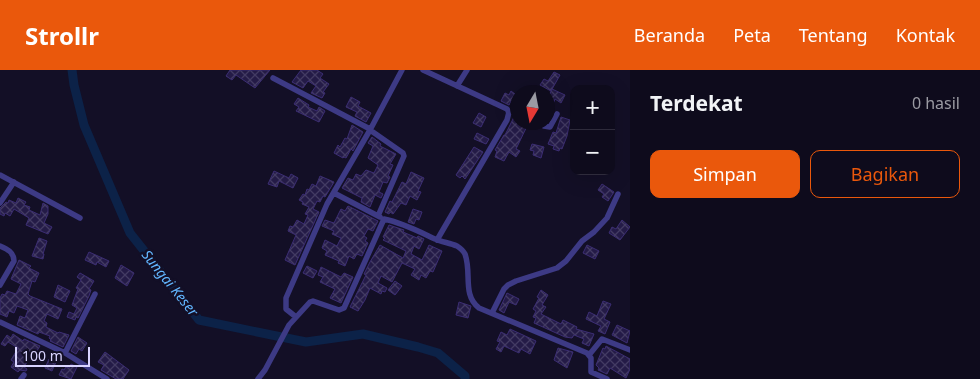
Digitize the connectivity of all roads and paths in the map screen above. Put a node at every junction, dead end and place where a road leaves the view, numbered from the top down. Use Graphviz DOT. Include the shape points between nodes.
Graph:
graph roads {
  1 [pos="402,70"];
  2 [pos="423,70"];
  3 [pos="467,70"];
  4 [pos="273,78"];
  5 [pos="457,86"];
  6 [pos="508,111"];
  7 [pos="557,114"];
  8 [pos="555,118"];
  9 [pos="370,130"];
  10 [pos="0,175"];
  11 [pos="14,182"];
  12 [pos="334,193"];
  13 [pos="618,194"];
  14 [pos="0,203"];
  15 [pos="378,216"];
  16 [pos="80,218"];
  17 [pos="384,220"];
  18 [pos="437,240"];
  19 [pos="0,246"];
  20 [pos="0,286"];
  21 [pos="95,294"];
  22 [pos="492,313"];
  23 [pos="296,317"];
  24 [pos="0,322"];
  25 [pos="630,350"];
  26 [pos="65,353"];
  27 [pos="589,355"];
  28 [pos="105,378"];
  29 [pos="258,379"];
  30 [pos="606,379"];
  1 -- 9 [label="street"];
  2 -- 5 [label="street"];
  3 -- 5 [label="street"];
  4 -- 9 [label="street"];
  5 -- 6 [label="street"];
  6 -- 18 [label="street" via="507,120"];
  7 -- 8 [label="street"];
  9 -- 12 [label="street"];
  9 -- 15 [label="street" via="404,156"];
  10 -- 11 [label="street"];
  11 -- 14 [label="street"];
  11 -- 16 [label="street"];
  12 -- 15 [label="street"];
  12 -- 23 [label="street" via="286,298 286,309"];
  13 -- 22 [label="street" via="607,218 566,261 557,268 508,285"];
  15 -- 17 [label="street"];
  17 -- 18 [label="street" via="405,224"];
  17 -- 23 [label="street" via="344,308 339,310 313,301"];
  18 -- 22 [label="street" via="458,246 464,252 469,273 469,297 479,308"];
  19 -- 20 [label="street" via="11,252 14,260"];
  21 -- 26 [label="street"];
  22 -- 27 [label="street"];
  23 -- 29 [label="street"];
  24 -- 26 [label="street"];
  25 -- 27 [label="street" via="602,339"];
  26 -- 28 [label="street"];
  27 -- 30 [label="street" via="591,372"];
}
